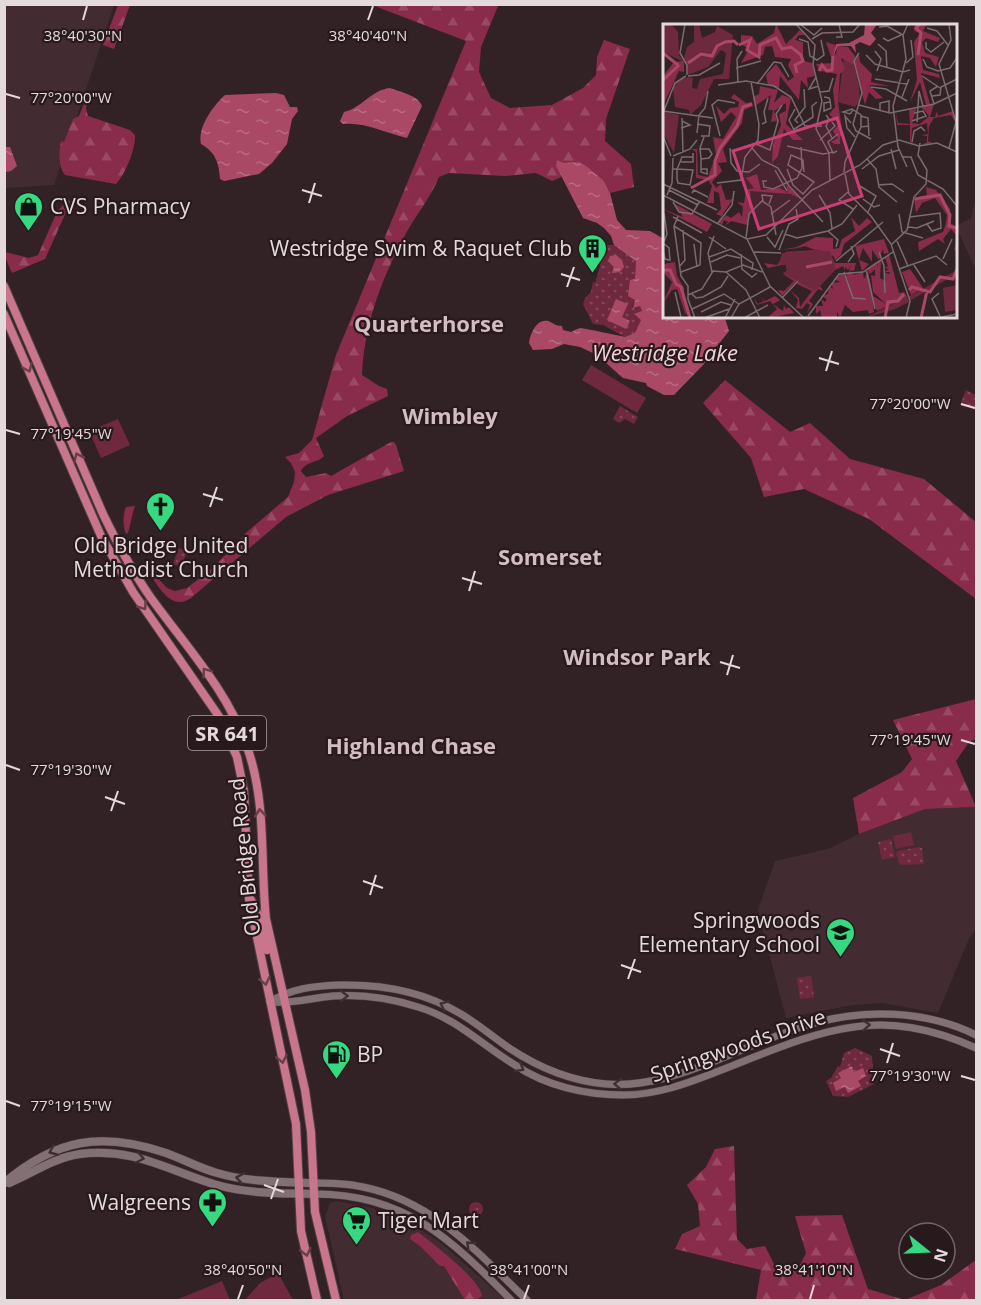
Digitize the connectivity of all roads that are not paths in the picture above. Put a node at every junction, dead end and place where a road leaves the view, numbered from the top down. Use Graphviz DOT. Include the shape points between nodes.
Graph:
graph roads {
  1 [pos="4,286"];
  2 [pos="4,314"];
  3 [pos="248,894"];
  4 [pos="281,995"];
  5 [pos="270,1002"];
  6 [pos="286,1003"];
  7 [pos="976,1035"];
  8 [pos="976,1048"];
  9 [pos="299,1182"];
  10 [pos="312,1183"];
  11 [pos="4,1184"];
  12 [pos="299,1194"];
  13 [pos="313,1194"];
  14 [pos="317,1300"];
  15 [pos="336,1300"];
  16 [pos="511,1300"];
  17 [pos="527,1300"];
  4 -- 1 [label="main road, Old Bridge Road / SR 641, one-way" via="266,919 260,808 245,741 224,699 120,550"];
  2 -- 3 [label="main road, Old Bridge Road / SR 641, one-way" via="116,565 231,740 244,791"];
  3 -- 4 [label="main road" via="259,917"];
  3 -- 5 [label="main road, Old Bridge Road / SR 641, one-way"];
  4 -- 5 [label="street, Springwoods Drive"];
  4 -- 6 [label="main road"];
  7 -- 4 [label="street, Springwoods Drive, one-way" via="930,1019 862,1014 809,1024 678,1075 641,1083 611,1084 543,1068 459,1012 407,992 346,985"];
  5 -- 6 [label="street, Springwoods Drive"];
  5 -- 9 [label="main road, Old Bridge Road / SR 641, one-way" via="296,1124"];
  6 -- 8 [label="street, Springwoods Drive, one-way" via="354,996 412,1005 457,1024 528,1073 571,1089 602,1094 640,1094 674,1088 821,1032 852,1026 924,1029"];
  6 -- 10 [label="main road" via="305,1090"];
  9 -- 10 [label="main road"];
  9 -- 11 [label="main road, one-way" via="233,1177 146,1148 95,1141 52,1151 29,1163"];
  9 -- 12 [label="main road, Old Bridge Road / SR 641"];
  10 -- 13 [label="main road"];
  17 -- 10 [label="street, one-way" via="452,1229 419,1207 361,1186"];
  11 -- 12 [label="main road, one-way" via="64,1157 105,1153 148,1160 240,1190"];
  12 -- 13 [label="main road"];
  12 -- 14 [label="main road, Old Bridge Road / SR 641, one-way" via="301,1231"];
  13 -- 15 [label="main road"];
  13 -- 16 [label="street" via="367,1199 414,1217 446,1239"];
}
